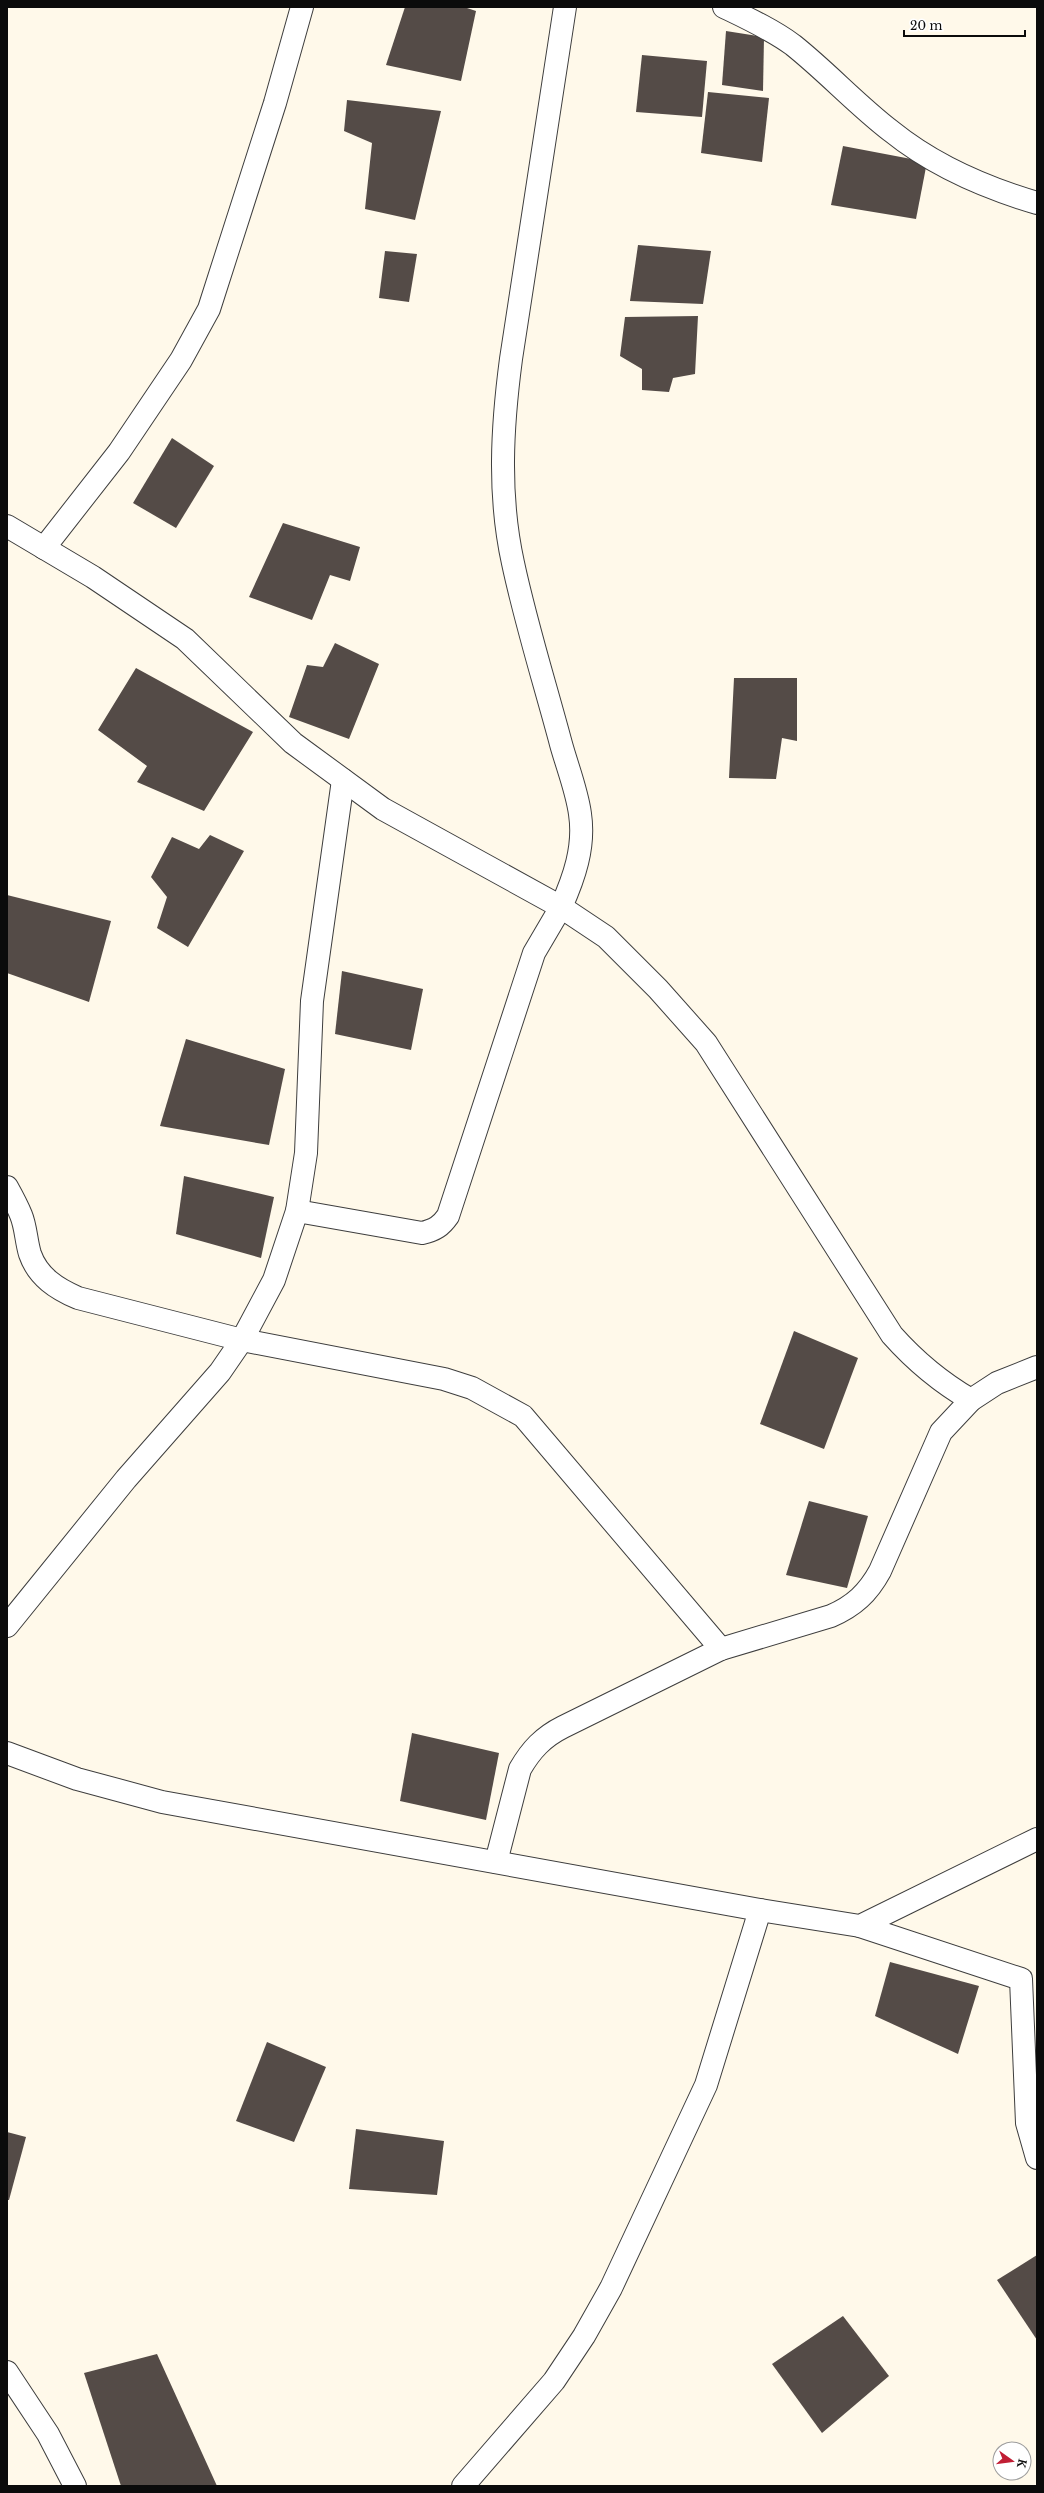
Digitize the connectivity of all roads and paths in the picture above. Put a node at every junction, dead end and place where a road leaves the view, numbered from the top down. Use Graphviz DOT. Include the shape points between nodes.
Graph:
graph roads {
  1 [pos="302,7"];
  2 [pos="565,7"];
  3 [pos="724,7"];
  4 [pos="1037,202"];
  5 [pos="8,532"];
  6 [pos="44,548"];
  7 [pos="343,780"];
  8 [pos="561,907"];
  9 [pos="7,1187"];
  10 [pos="297,1211"];
  11 [pos="242,1340"];
  12 [pos="1037,1367"];
  13 [pos="971,1400"];
  14 [pos="7,1626"];
  15 [pos="721,1649"];
  16 [pos="7,1753"];
  17 [pos="1037,1839"];
  18 [pos="496,1862"];
  19 [pos="760,1910"];
  20 [pos="860,1926"];
  21 [pos="1037,2158"];
  22 [pos="7,2372"];
  23 [pos="75,2486"];
  24 [pos="463,2486"];
  1 -- 6 [label="street" via="276,103 209,309 181,360 123,446"];
  2 -- 8 [label="street" via="511,359 504,415 502,472 512,562 580,813 579,858 572,884"];
  3 -- 4 [label="street" via="792,45 891,132 926,155 995,188"];
  5 -- 6 [label="street"];
  6 -- 7 [label="street" via="93,577 185,639 293,743"];
  7 -- 8 [label="street" via="383,809"];
  7 -- 10 [label="street" via="312,1001 306,1153"];
  8 -- 10 [label="street" via="534,954 448,1216 442,1224 434,1230 422,1233"];
  8 -- 13 [label="street" via="606,937 706,1042 892,1335 913,1359 941,1382"];
  9 -- 11 [label="street" via="22,1216 30,1254 37,1268 61,1291 78,1298"];
  10 -- 11 [label="street" via="274,1280"];
  11 -- 14 [label="street" via="220,1372 126,1479"];
  11 -- 15 [label="street" via="444,1378 472,1388 523,1416"];
  12 -- 13 [label="street" via="997,1383"];
  13 -- 15 [label="street" via="941,1432 880,1571 871,1587 858,1601 846,1610 831,1616"];
  15 -- 18 [label="street" via="562,1727 538,1743 520,1769"];
  16 -- 18 [label="street" via="76,1779 162,1802"];
  17 -- 20 [label="street"];
  18 -- 19 [label="street"];
  19 -- 20 [label="street"];
  19 -- 24 [label="street" via="706,2085 611,2288 584,2336 554,2381"];
  20 -- 21 [label="street" via="1021,1979 1026,2123"];
  22 -- 23 [label="street" via="48,2434"];
}
